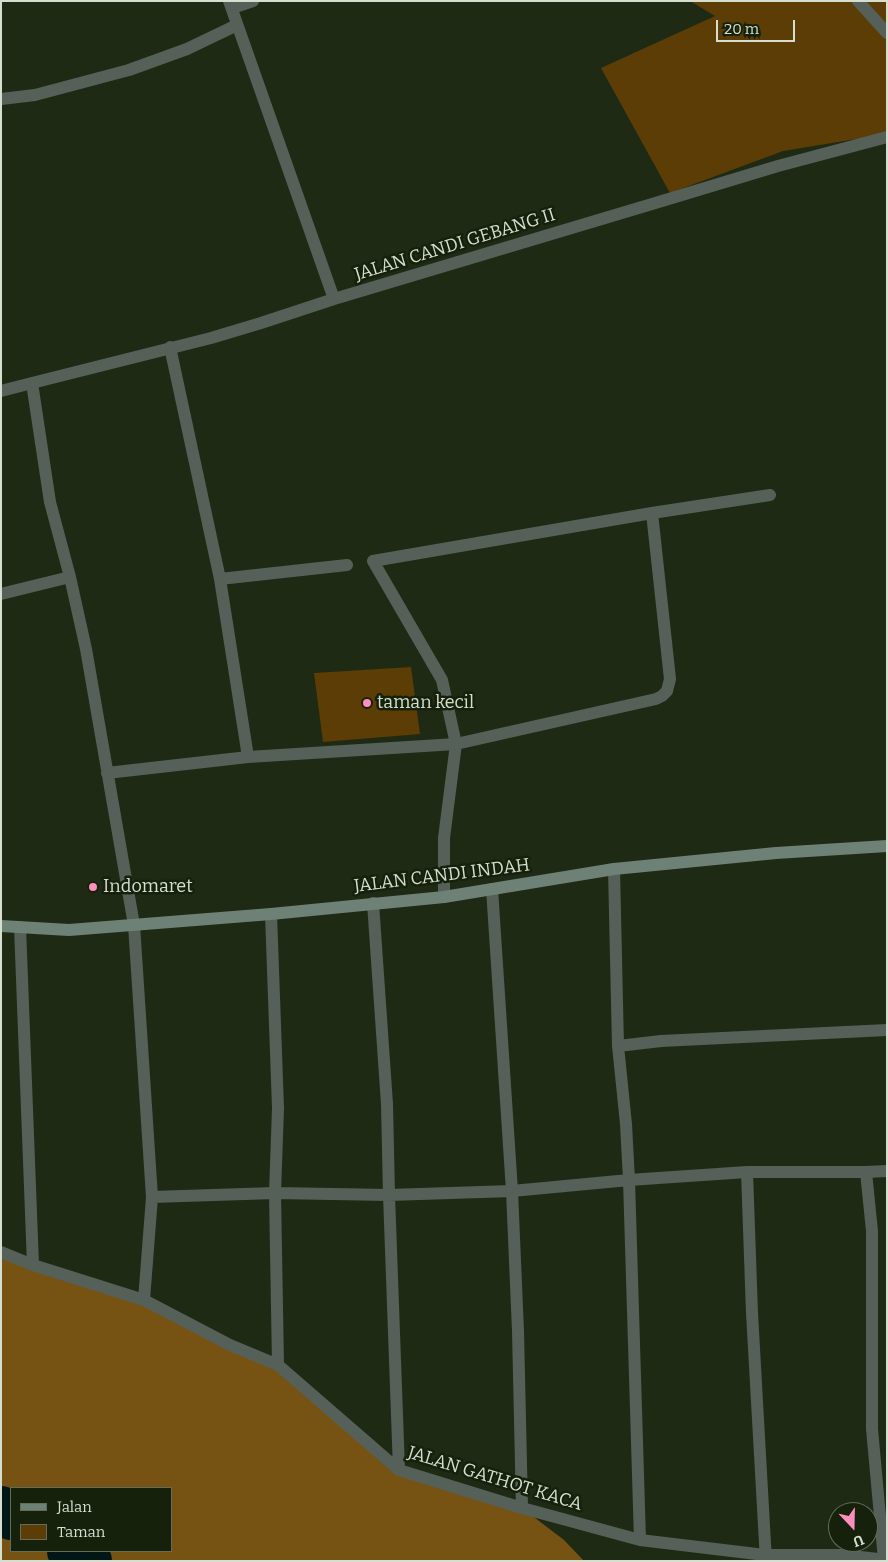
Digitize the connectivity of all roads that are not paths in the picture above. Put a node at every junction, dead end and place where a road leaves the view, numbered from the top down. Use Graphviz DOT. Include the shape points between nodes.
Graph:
graph roads {
  1 [pos="253,1"];
  2 [pos="858,1"];
  3 [pos="230,5"];
  4 [pos="237,26"];
  5 [pos="887,33"];
  6 [pos="1,99"];
  7 [pos="887,137"];
  8 [pos="334,299"];
  9 [pos="170,348"];
  10 [pos="32,383"];
  11 [pos="1,391"];
  12 [pos="770,495"];
  13 [pos="652,513"];
  14 [pos="347,566"];
  15 [pos="70,577"];
  16 [pos="220,579"];
  17 [pos="1,594"];
  18 [pos="456,744"];
  19 [pos="248,757"];
  20 [pos="107,773"];
  21 [pos="887,846"];
  22 [pos="614,869"];
  23 [pos="492,888"];
  24 [pos="444,897"];
  25 [pos="373,903"];
  26 [pos="271,914"];
  27 [pos="134,925"];
  28 [pos="1,926"];
  29 [pos="20,927"];
  30 [pos="887,1030"];
  31 [pos="618,1046"];
  32 [pos="887,1171"];
  33 [pos="747,1172"];
  34 [pos="866,1172"];
  35 [pos="629,1180"];
  36 [pos="512,1191"];
  37 [pos="275,1193"];
  38 [pos="389,1195"];
  39 [pos="152,1197"];
  40 [pos="1,1252"];
  41 [pos="33,1265"];
  42 [pos="144,1300"];
  43 [pos="278,1365"];
  44 [pos="399,1470"];
  45 [pos="522,1508"];
  46 [pos="640,1540"];
  47 [pos="765,1558"];
  48 [pos="842,1558"];
  49 [pos="885,1560"];
  1 -- 3 [label="street"];
  2 -- 5 [label="street"];
  3 -- 4 [label="street"];
  4 -- 6 [label="street" via="129,70 35,95"];
  4 -- 8 [label="street"];
  7 -- 8 [label="street, JALAN CANDI GEBANG II" via="778,166"];
  8 -- 9 [label="street, JALAN CANDI GEBANG II"];
  9 -- 10 [label="street, JALAN CANDI GEBANG II"];
  9 -- 16 [label="street"];
  10 -- 11 [label="street, JALAN CANDI GEBANG II"];
  10 -- 15 [label="street" via="50,502"];
  12 -- 13 [label="street"];
  13 -- 18 [label="street" via="670,679 667,691 656,699"];
  13 -- 18 [label="street" via="373,561 442,680"];
  14 -- 16 [label="street"];
  15 -- 17 [label="street"];
  15 -- 20 [label="street" via="86,648"];
  16 -- 19 [label="street"];
  18 -- 19 [label="street"];
  18 -- 24 [label="street" via="444,838"];
  19 -- 20 [label="street"];
  20 -- 27 [label="street"];
  21 -- 22 [label="street, JALAN CANDI INDAH"];
  22 -- 23 [label="street, JALAN CANDI INDAH"];
  22 -- 31 [label="street"];
  23 -- 24 [label="street, JALAN CANDI INDAH"];
  23 -- 36 [label="street"];
  24 -- 25 [label="street, JALAN CANDI INDAH"];
  25 -- 26 [label="street, JALAN CANDI INDAH"];
  25 -- 38 [label="street" via="387,1104"];
  26 -- 27 [label="street, JALAN CANDI INDAH"];
  26 -- 37 [label="street" via="278,1108"];
  27 -- 29 [label="street, JALAN CANDI INDAH" via="69,930"];
  27 -- 39 [label="street"];
  28 -- 29 [label="street, JALAN CANDI INDAH"];
  29 -- 41 [label="street"];
  30 -- 31 [label="street"];
  31 -- 35 [label="street"];
  32 -- 34 [label="street"];
  33 -- 34 [label="street"];
  33 -- 35 [label="street"];
  33 -- 47 [label="street"];
  34 -- 49 [label="street" via="872,1230 872,1429"];
  35 -- 36 [label="street"];
  35 -- 46 [label="street"];
  36 -- 38 [label="street"];
  36 -- 45 [label="street"];
  37 -- 38 [label="street"];
  37 -- 39 [label="street"];
  37 -- 43 [label="street"];
  38 -- 44 [label="street"];
  39 -- 42 [label="street"];
  40 -- 41 [label="street, JALAN GATHOT KACA"];
  41 -- 42 [label="street, JALAN GATHOT KACA"];
  42 -- 43 [label="street, JALAN GATHOT KACA" via="230,1345"];
  43 -- 44 [label="street, JALAN GATHOT KACA"];
  44 -- 45 [label="street, JALAN GATHOT KACA"];
  45 -- 46 [label="street, JALAN GATHOT KACA"];
  46 -- 47 [label="street, JALAN GATHOT KACA"];
  47 -- 48 [label="street, JALAN GATHOT KACA"];
  48 -- 49 [label="street, JALAN GATHOT KACA"];
}
